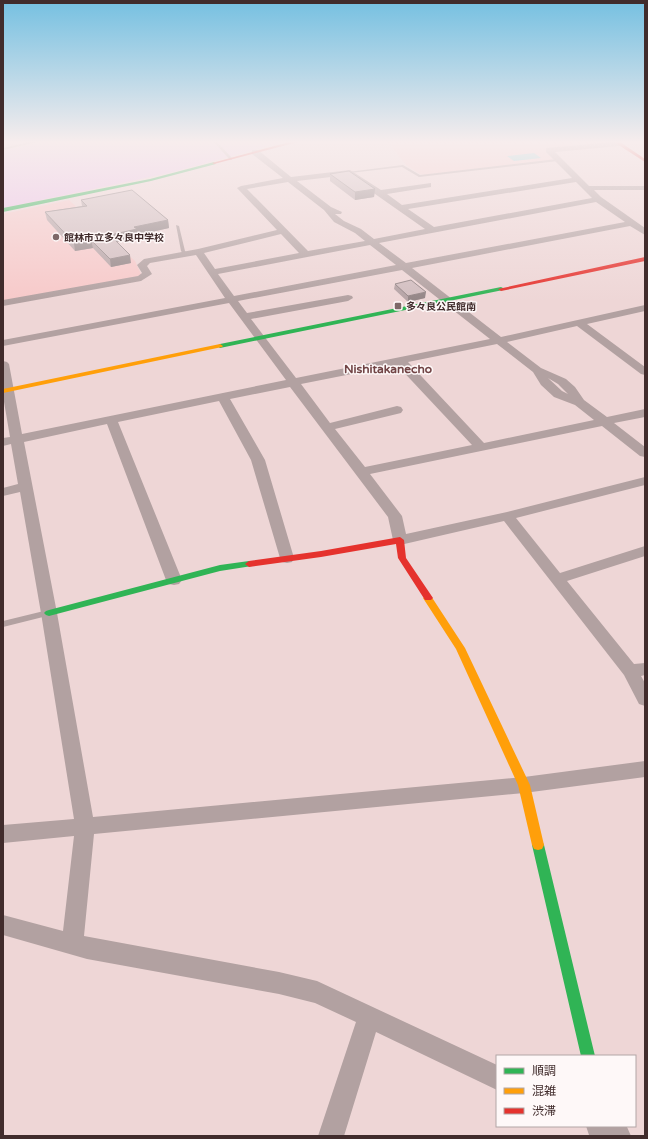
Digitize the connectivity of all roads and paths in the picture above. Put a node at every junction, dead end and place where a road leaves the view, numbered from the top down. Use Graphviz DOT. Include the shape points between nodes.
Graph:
graph roads {
  1 [pos="76,195"];
  2 [pos="248,195"];
  3 [pos="312,195"];
  4 [pos="383,195"];
  5 [pos="479,195"];
  6 [pos="594,195"];
  7 [pos="598,199"];
  8 [pos="401,208"];
  9 [pos="3,210"];
  10 [pos="632,223"];
  11 [pos="177,226"];
  12 [pos="284,231"];
  13 [pos="433,231"];
  14 [pos="645,232"];
  15 [pos="372,242"];
  16 [pos="198,252"];
  17 [pos="186,254"];
  18 [pos="306,254"];
  19 [pos="645,259"];
  20 [pos="405,266"];
  21 [pos="213,272"];
  22 [pos="348,298"];
  23 [pos="231,299"];
  24 [pos="448,300"];
  25 [pos="3,303"];
  26 [pos="645,308"];
  27 [pos="245,317"];
  28 [pos="579,323"];
  29 [pos="260,339"];
  30 [pos="500,340"];
  31 [pos="3,343"];
  32 [pos="400,361"];
  33 [pos="3,364"];
  34 [pos="645,372"];
  35 [pos="293,383"];
  36 [pos="5,391"];
  37 [pos="223,397"];
  38 [pos="397,410"];
  39 [pos="645,413"];
  40 [pos="111,420"];
  41 [pos="604,421"];
  42 [pos="327,427"];
  43 [pos="10,440"];
  44 [pos="482,448"];
  45 [pos="645,453"];
  46 [pos="362,472"];
  47 [pos="645,481"];
  48 [pos="25,487"];
  49 [pos="3,492"];
  50 [pos="507,516"];
  51 [pos="400,540"];
  52 [pos="645,551"];
  53 [pos="287,558"];
  54 [pos="558,579"];
  55 [pos="174,580"];
  56 [pos="49,612"];
  57 [pos="3,624"];
  58 [pos="637,670"];
  59 [pos="645,699"];
  60 [pos="645,769"];
  61 [pos="524,785"];
  62 [pos="85,827"];
  63 [pos="3,834"];
  64 [pos="3,925"];
  65 [pos="72,944"];
  66 [pos="368,1017"];
  67 [pos="588,1055"];
  68 [pos="496,1078"];
  69 [pos="331,1136"];
  1 -- 9 [label="main road"];
  2 -- 12 [label="street"];
  3 -- 15 [label="street" via="342,224 358,231"];
  4 -- 8 [label="street"];
  5 -- 8 [label="street"];
  6 -- 7 [label="street"];
  7 -- 10 [label="street"];
  7 -- 13 [label="street"];
  8 -- 13 [label="street"];
  10 -- 14 [label="street"];
  10 -- 20 [label="street"];
  11 -- 17 [label="lane"];
  12 -- 16 [label="street"];
  12 -- 18 [label="street"];
  13 -- 15 [label="street"];
  15 -- 18 [label="street"];
  15 -- 20 [label="street"];
  16 -- 17 [label="street"];
  16 -- 21 [label="street"];
  17 -- 25 [label="street" via="143,262 147,274 141,278"];
  18 -- 21 [label="street"];
  19 -- 24 [label="main road"];
  20 -- 23 [label="street"];
  20 -- 24 [label="street"];
  21 -- 23 [label="street"];
  22 -- 27 [label="street"];
  23 -- 27 [label="street"];
  23 -- 31 [label="street"];
  24 -- 29 [label="main road"];
  24 -- 30 [label="street"];
  26 -- 28 [label="street"];
  27 -- 29 [label="street"];
  28 -- 30 [label="street"];
  28 -- 34 [label="street"];
  29 -- 35 [label="street"];
  29 -- 36 [label="main road"];
  30 -- 32 [label="street"];
  30 -- 41 [label="street" via="537,370 558,378 571,389 579,402"];
  32 -- 35 [label="street"];
  32 -- 44 [label="street"];
  33 -- 36 [label="street"];
  35 -- 37 [label="street"];
  35 -- 42 [label="street"];
  36 -- 43 [label="street"];
  37 -- 40 [label="street"];
  37 -- 53 [label="street" via="258,460"];
  38 -- 42 [label="street"];
  39 -- 41 [label="street"];
  40 -- 43 [label="street"];
  40 -- 55 [label="street"];
  41 -- 44 [label="street"];
  41 -- 45 [label="street"];
  42 -- 46 [label="street"];
  43 -- 48 [label="street"];
  44 -- 46 [label="street"];
  46 -- 51 [label="street" via="395,516"];
  47 -- 50 [label="street"];
  48 -- 49 [label="street"];
  48 -- 56 [label="street"];
  50 -- 51 [label="street"];
  50 -- 54 [label="street"];
  51 -- 53 [label="main road"];
  51 -- 61 [label="main road" via="402,558 460,648"];
  52 -- 54 [label="street"];
  53 -- 55 [label="main road" via="220,568"];
  54 -- 58 [label="street"];
  55 -- 56 [label="main road"];
  56 -- 57 [label="lane"];
  56 -- 62 [label="street"];
  58 -- 59 [label="street"];
  60 -- 61 [label="street"];
  61 -- 62 [label="street"];
  61 -- 67 [label="main road"];
  62 -- 63 [label="street"];
  62 -- 65 [label="street"];
  64 -- 65 [label="street"];
  65 -- 66 [label="street" via="317,992"];
  66 -- 68 [label="street"];
  66 -- 69 [label="street"];
}
